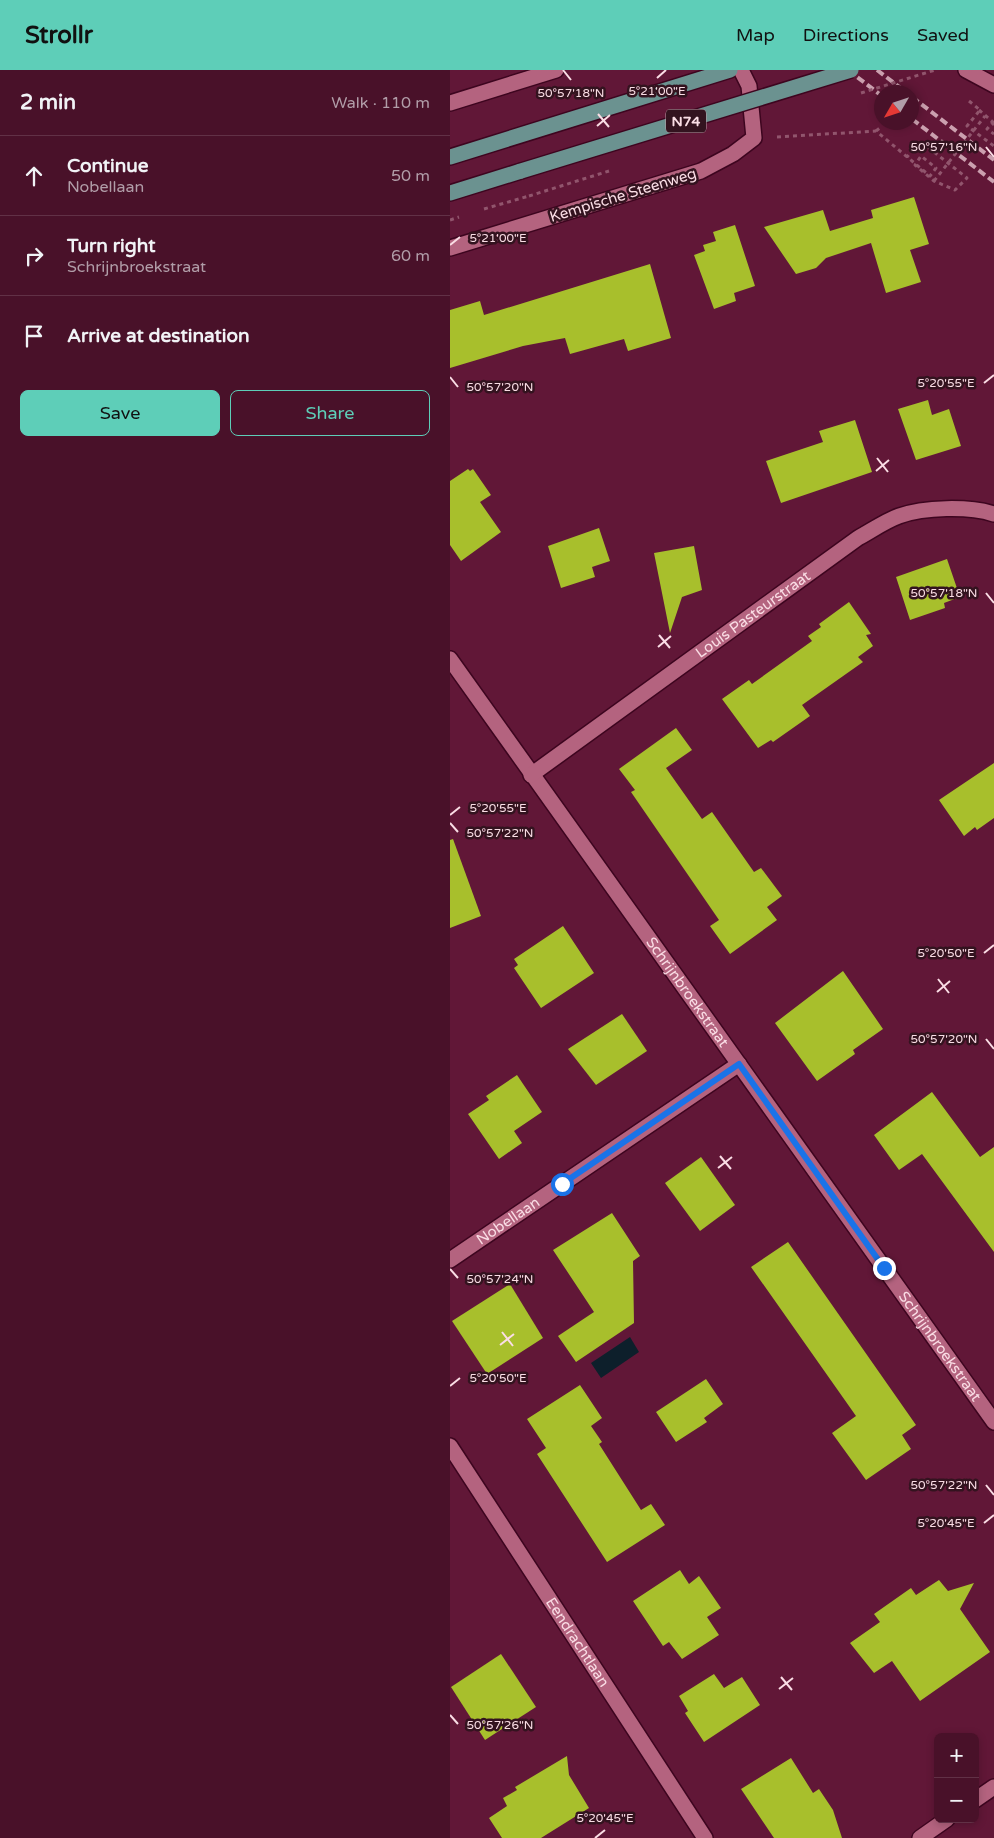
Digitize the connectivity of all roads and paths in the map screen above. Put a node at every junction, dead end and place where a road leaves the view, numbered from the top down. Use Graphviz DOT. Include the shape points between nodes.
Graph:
graph roads {
  1 [pos="556,70"];
  2 [pos="730,70"];
  3 [pos="741,70"];
  4 [pos="851,70"];
  5 [pos="966,70"];
  6 [pos="994,85"];
  7 [pos="450,103"];
  8 [pos="986,116"];
  9 [pos="994,124"];
  10 [pos="876,131"];
  11 [pos="994,134"];
  12 [pos="754,138"];
  13 [pos="994,146"];
  14 [pos="450,157"];
  15 [pos="907,157"];
  16 [pos="934,181"];
  17 [pos="450,193"];
  18 [pos="529,196"];
  19 [pos="476,212"];
  20 [pos="468,214"];
  21 [pos="450,220"];
  22 [pos="450,248"];
  23 [pos="994,514"];
  24 [pos="450,659"];
  25 [pos="531,775"];
  26 [pos="739,1064"];
  27 [pos="450,1260"];
  28 [pos="994,1422"];
  29 [pos="450,1446"];
  30 [pos="994,1787"];
  31 [pos="979,1797"];
  32 [pos="941,1823"];
  33 [pos="704,1838"];
  34 [pos="920,1838"];
  1 -- 7 [label="street"];
  2 -- 14 [label="main road, N74"];
  3 -- 12 [label="street" via="749,86"];
  4 -- 17 [label="main road, N74, bridge"];
  5 -- 6 [label="street"];
  8 -- 9 [label="path"];
  8 -- 13 [label="path" via="980,111 974,106 969,101 980,110 976,115 971,120 967,126"];
  8 -- 16 [label="path, bridge"];
  9 -- 11 [label="path" via="987,129"];
  10 -- 12 [label="path"];
  10 -- 15 [label="path"];
  12 -- 22 [label="street, Kempische Steenweg" via="701,171"];
  15 -- 16 [label="path" via="913,161 919,166 930,176 936,168 921,156 918,161 914,165"];
  15 -- 16 [label="path" via="920,141 967,178 955,190"];
  18 -- 19 [label="path"];
  20 -- 21 [label="path"];
  23 -- 25 [label="street, Louis Pasteurstraat" via="942,509 899,516 858,538"];
  24 -- 25 [label="street, Schrijnbroekstraat"];
  25 -- 26 [label="street, Schrijnbroekstraat"];
  26 -- 27 [label="street, Nobellaan"];
  26 -- 28 [label="street, Schrijnbroekstraat"];
  29 -- 33 [label="street, Eendrachtlaan"];
  30 -- 31 [label="street"];
  32 -- 34 [label="street"];
}
